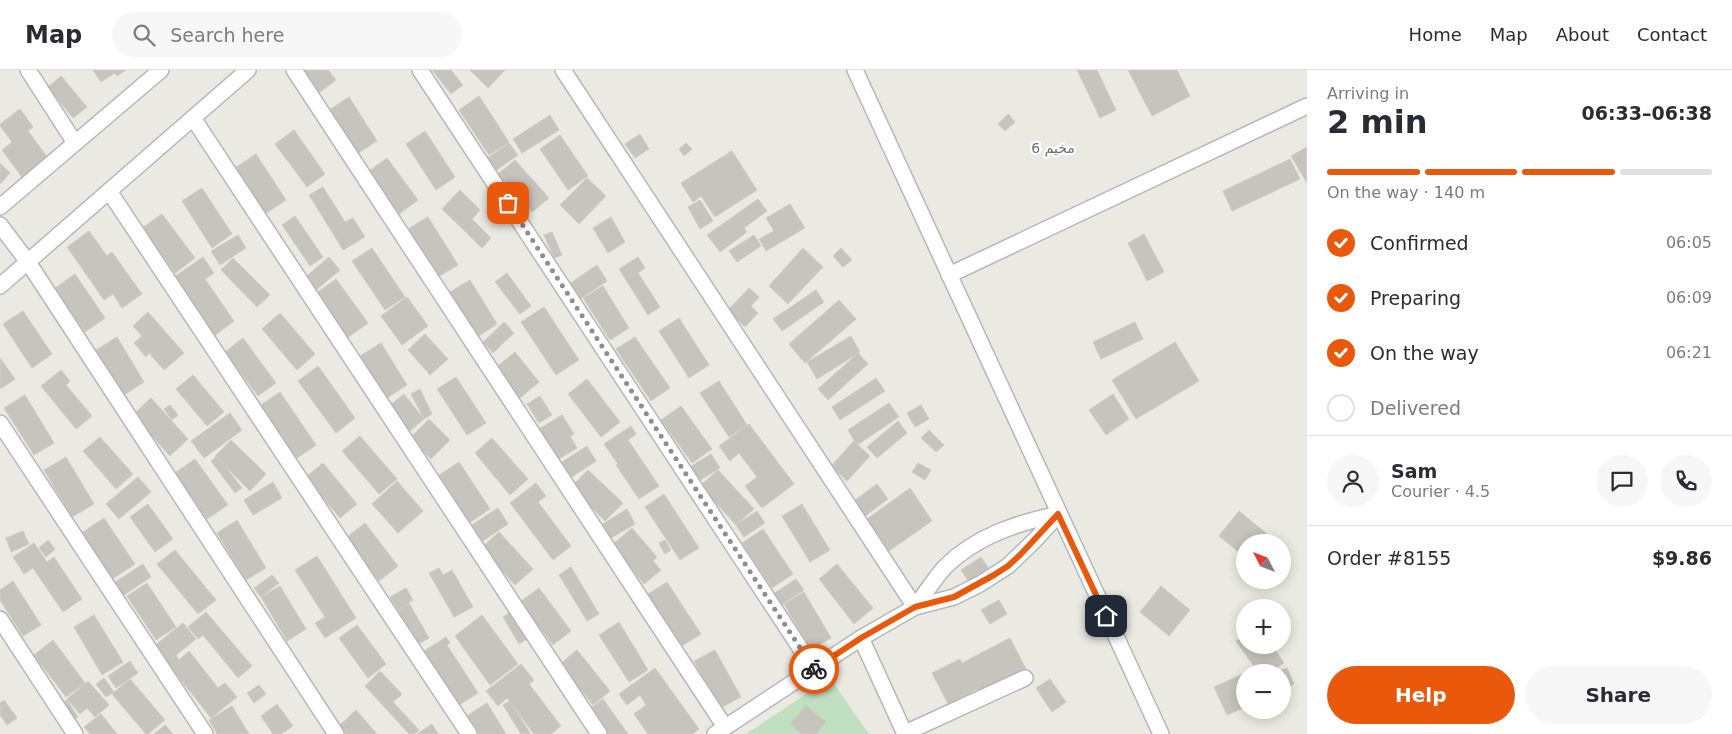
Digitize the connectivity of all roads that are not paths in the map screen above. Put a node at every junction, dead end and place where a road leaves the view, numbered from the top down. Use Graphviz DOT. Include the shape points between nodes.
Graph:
graph roads {
  1 [pos="28,70"];
  2 [pos="160,70"];
  3 [pos="248,70"];
  4 [pos="294,70"];
  5 [pos="420,70"];
  6 [pos="562,70"];
  7 [pos="855,70"];
  8 [pos="1307,106"];
  9 [pos="193,118"];
  10 [pos="75,143"];
  11 [pos="109,191"];
  12 [pos="0,207"];
  13 [pos="0,225"];
  14 [pos="28,262"];
  15 [pos="949,275"];
  16 [pos="0,286"];
  17 [pos="0,423"];
  18 [pos="1058,514"];
  19 [pos="915,607"];
  20 [pos="0,619"];
  21 [pos="861,638"];
  22 [pos="814,669"];
  23 [pos="1025,678"];
  24 [pos="720,731"];
  25 [pos="75,734"];
  26 [pos="204,734"];
  27 [pos="336,734"];
  28 [pos="469,734"];
  29 [pos="599,734"];
  30 [pos="905,734"];
  31 [pos="1160,734"];
  1 -- 10 [label="street"];
  2 -- 10 [label="street"];
  3 -- 9 [label="street"];
  4 -- 24 [label="street"];
  5 -- 22 [label="street"];
  6 -- 19 [label="street"];
  7 -- 15 [label="street"];
  8 -- 15 [label="street"];
  9 -- 11 [label="street"];
  9 -- 29 [label="street"];
  10 -- 12 [label="street"];
  11 -- 14 [label="street"];
  11 -- 28 [label="street"];
  13 -- 14 [label="street"];
  14 -- 16 [label="street"];
  14 -- 27 [label="street"];
  15 -- 18 [label="street"];
  17 -- 26 [label="street"];
  18 -- 19 [label="street" via="1008,566 954,597"];
  18 -- 19 [label="street" via="993,533 963,552 945,568"];
  18 -- 31 [label="street"];
  19 -- 21 [label="street"];
  20 -- 25 [label="street"];
  21 -- 22 [label="street"];
  21 -- 30 [label="street"];
  22 -- 24 [label="street"];
  23 -- 30 [label="street"];
}
